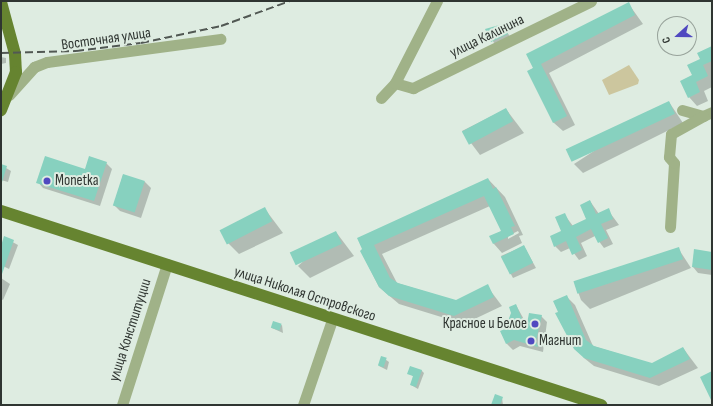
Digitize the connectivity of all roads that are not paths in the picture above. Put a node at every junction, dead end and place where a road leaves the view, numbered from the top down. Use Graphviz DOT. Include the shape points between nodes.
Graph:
graph roads {
  1 [pos="437,1"];
  2 [pos="591,1"];
  3 [pos="1,2"];
  4 [pos="220,39"];
  5 [pos="395,83"];
  6 [pos="9,95"];
  7 [pos="381,98"];
  8 [pos="1,110"];
  9 [pos="682,110"];
  10 [pos="707,114"];
  11 [pos="1,211"];
  12 [pos="670,227"];
  13 [pos="167,264"];
  14 [pos="332,320"];
  15 [pos="588,403"];
  16 [pos="122,405"];
  17 [pos="303,405"];
  18 [pos="600,405"];
  1 -- 5 [label="street"];
  2 -- 5 [label="street, улица Калинина" via="413,88"];
  3 -- 6 [label="main road" via="15,54 16,72"];
  4 -- 6 [label="street, Восточная улица" via="47,62 34,67"];
  5 -- 7 [label="street"];
  6 -- 8 [label="main road"];
  9 -- 10 [label="street"];
  10 -- 12 [label="street" via="671,134 669,157 674,163"];
  11 -- 13 [label="main road, улица Николая Островского"];
  13 -- 14 [label="main road, улица Николая Островского"];
  13 -- 16 [label="street, улица Конституции"];
  14 -- 15 [label="main road, улица Николая Островского"];
  14 -- 17 [label="street"];
  15 -- 18 [label="main road, улица Николая Островского"];
}
